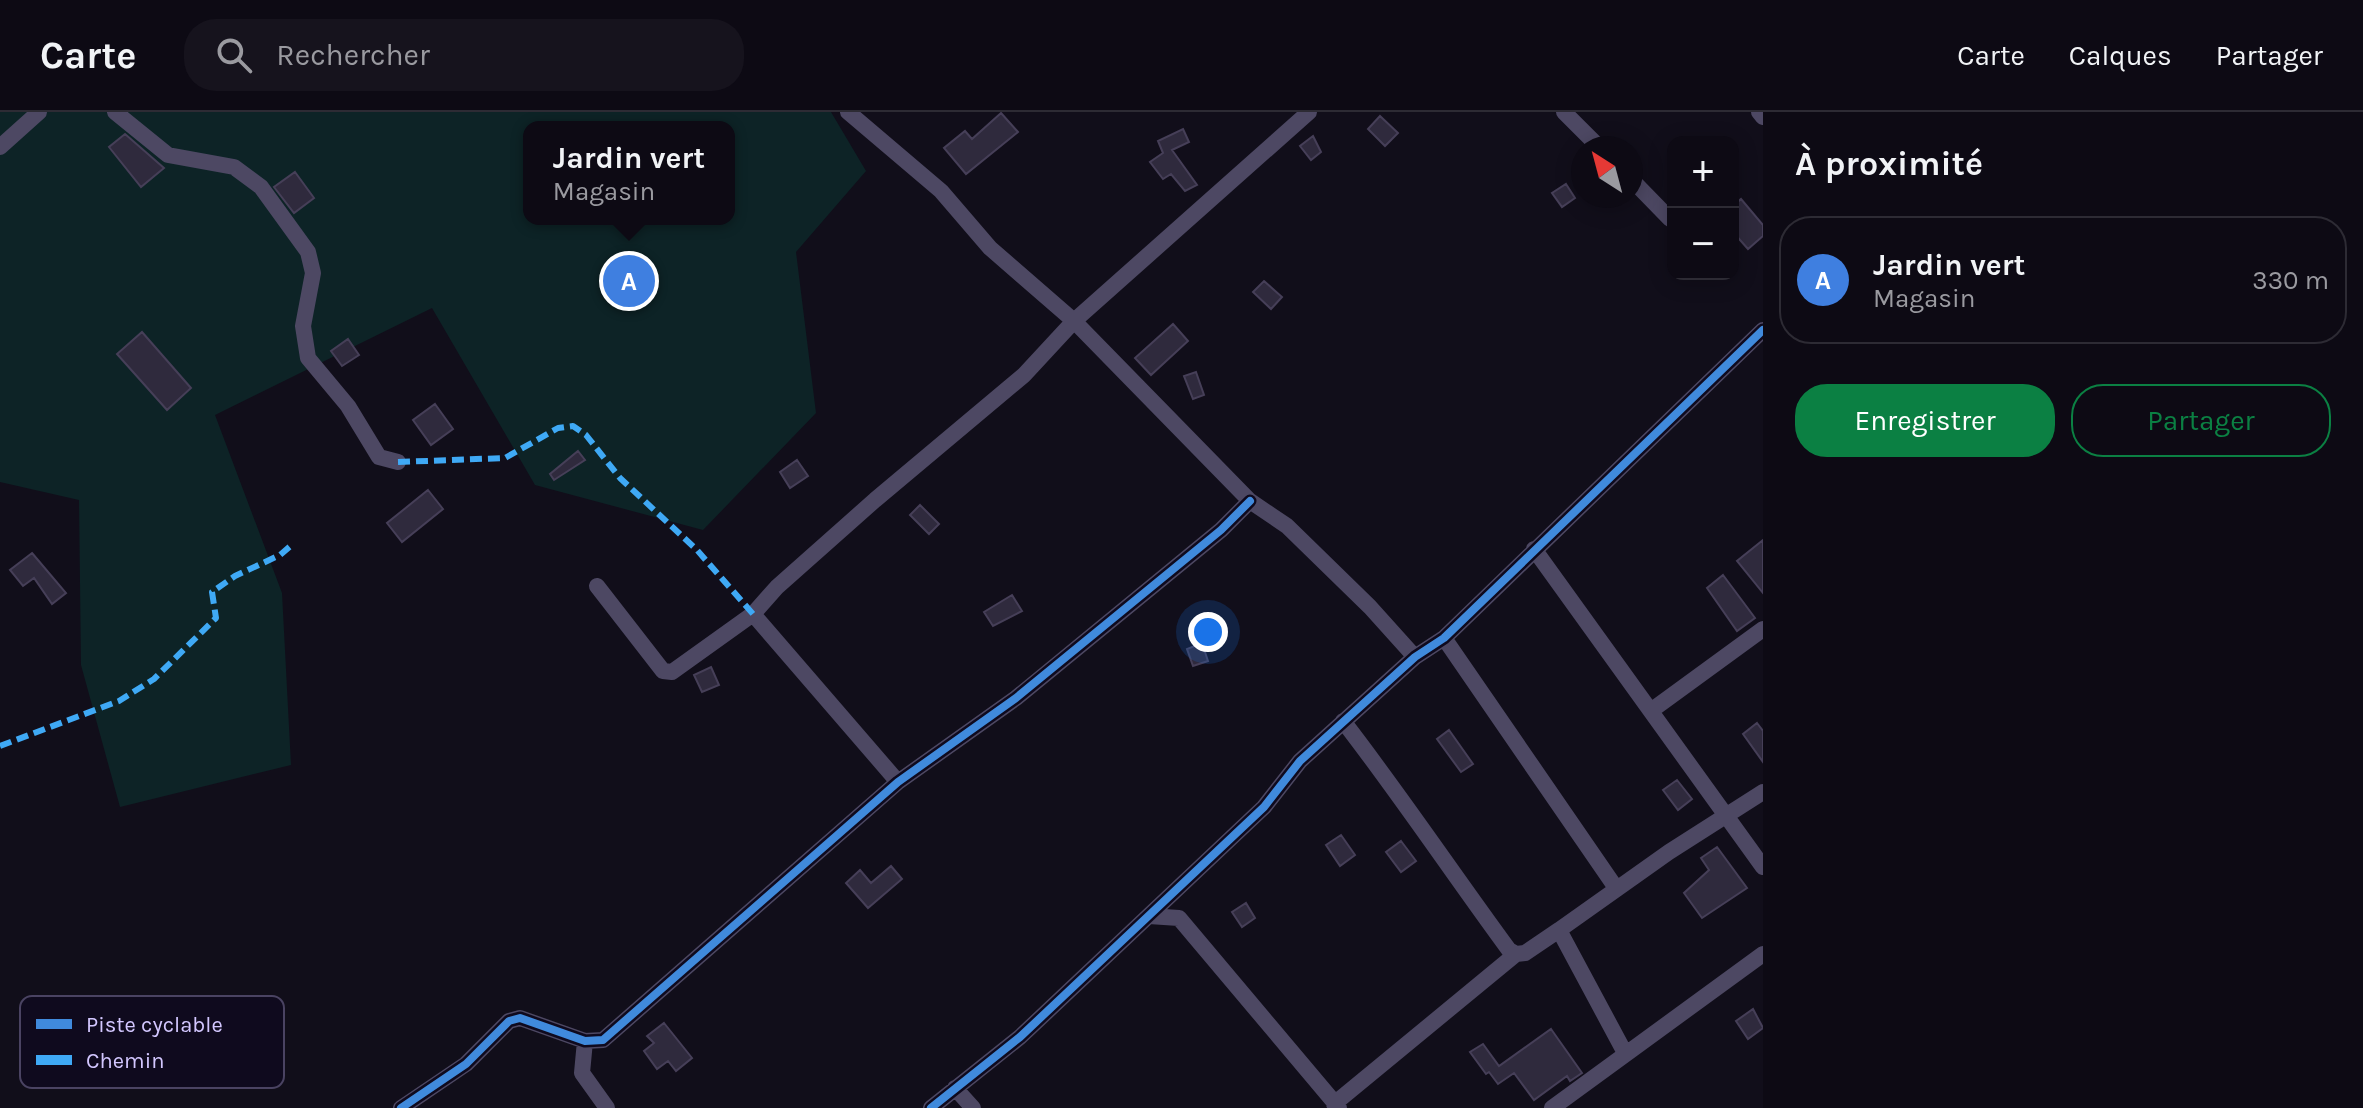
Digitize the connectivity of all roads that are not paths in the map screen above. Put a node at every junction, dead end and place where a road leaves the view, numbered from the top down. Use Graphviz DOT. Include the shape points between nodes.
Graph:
graph roads {
  1 [pos="39,112"];
  2 [pos="115,112"];
  3 [pos="848,112"];
  4 [pos="1309,112"];
  5 [pos="1564,112"];
  6 [pos="1759,112"];
  7 [pos="1763,117"];
  8 [pos="1588,136"];
  9 [pos="0,147"];
  10 [pos="1643,191"];
  11 [pos="1667,216"];
  12 [pos="1074,321"];
  13 [pos="1763,330"];
  14 [pos="398,462"];
  15 [pos="1250,501"];
  16 [pos="1534,549"];
  17 [pos="597,586"];
  18 [pos="753,614"];
  19 [pos="1763,629"];
  20 [pos="1444,638"];
  21 [pos="1415,657"];
  22 [pos="1652,710"];
  23 [pos="1343,721"];
  24 [pos="898,782"];
  25 [pos="1763,792"];
  26 [pos="1728,814"];
  27 [pos="1763,867"];
  28 [pos="1186,884"];
  29 [pos="1616,888"];
  30 [pos="1149,916"];
  31 [pos="1179,918"];
  32 [pos="1559,930"];
  33 [pos="1516,954"];
  34 [pos="1763,954"];
  35 [pos="585,1041"];
  36 [pos="1625,1053"];
  37 [pos="955,1088"];
  38 [pos="1336,1106"];
  39 [pos="401,1108"];
  40 [pos="607,1108"];
  41 [pos="931,1108"];
  42 [pos="973,1108"];
  43 [pos="1552,1108"];
  1 -- 9 [label="street"];
  2 -- 14 [label="street" via="168,155 234,167 261,187 308,252 313,273 303,326 308,358 348,406 373,451"];
  3 -- 12 [label="street" via="932,183 983,241"];
  4 -- 12 [label="street"];
  5 -- 8 [label="street"];
  6 -- 7 [label="street"];
  10 -- 11 [label="street"];
  12 -- 15 [label="street"];
  12 -- 18 [label="street" via="1024,375 875,500"];
  13 -- 16 [label="street"];
  15 -- 21 [label="street" via="1287,526"];
  15 -- 24 [label="street" via="1016,698"];
  16 -- 20 [label="street"];
  16 -- 22 [label="street"];
  17 -- 18 [label="street" via="669,673"];
  18 -- 24 [label="street"];
  19 -- 22 [label="street"];
  20 -- 21 [label="street"];
  20 -- 29 [label="street"];
  21 -- 23 [label="street"];
  22 -- 26 [label="street"];
  23 -- 28 [label="street"];
  23 -- 33 [label="street"];
  24 -- 35 [label="street" via="603,1040"];
  25 -- 26 [label="street"];
  26 -- 27 [label="street"];
  26 -- 29 [label="street"];
  28 -- 30 [label="street"];
  28 -- 31 [label="street"];
  29 -- 32 [label="street"];
  30 -- 31 [label="street"];
  30 -- 37 [label="street" via="1020,1037"];
  31 -- 38 [label="street"];
  32 -- 33 [label="street"];
  32 -- 36 [label="street"];
  33 -- 38 [label="street"];
  34 -- 36 [label="street"];
  35 -- 39 [label="street" via="520,1018 509,1021 466,1064"];
  35 -- 40 [label="street" via="582,1073"];
  36 -- 43 [label="street"];
  37 -- 41 [label="street"];
  37 -- 42 [label="street"];
}
